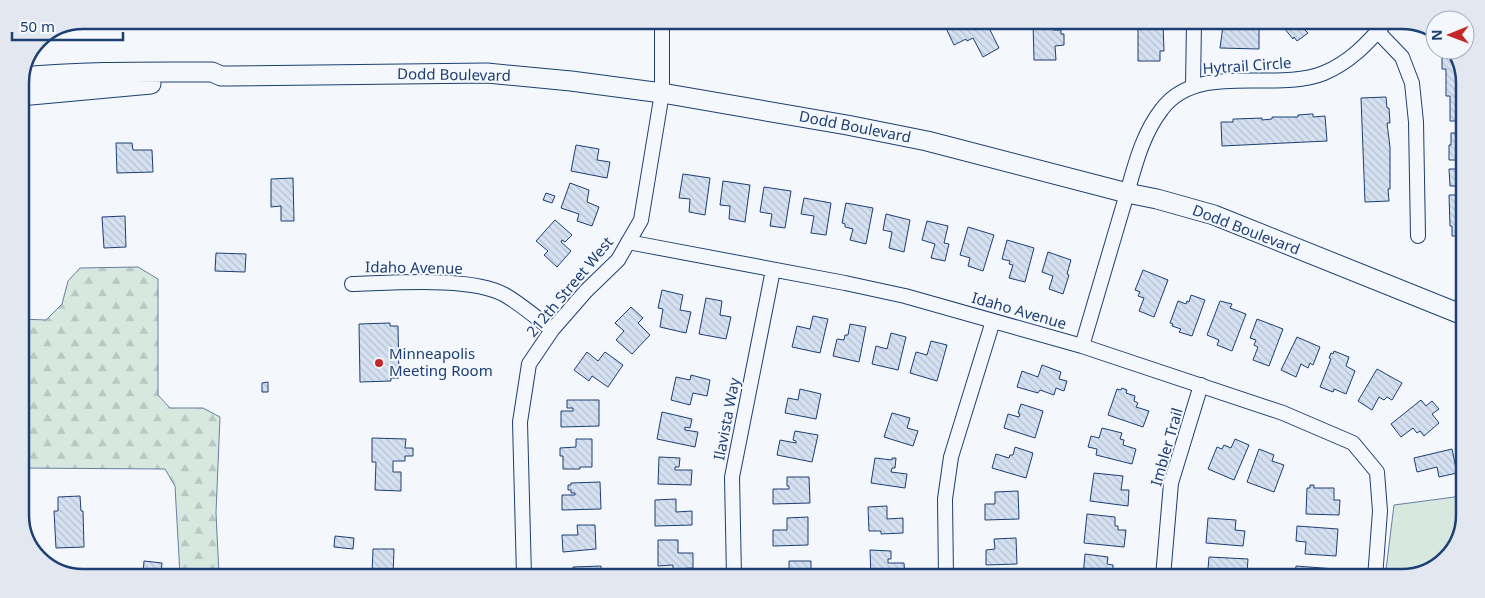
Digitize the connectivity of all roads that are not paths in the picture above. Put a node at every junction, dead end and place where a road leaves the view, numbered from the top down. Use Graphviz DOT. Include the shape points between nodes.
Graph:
graph roads {
  1 [pos="662,29"];
  2 [pos="1194,29"];
  3 [pos="1381,29"];
  4 [pos="1383,29"];
  5 [pos="221,76"];
  6 [pos="30,77"];
  7 [pos="1193,86"];
  8 [pos="662,93"];
  9 [pos="29,95"];
  10 [pos="1127,193"];
  11 [pos="1418,236"];
  12 [pos="628,242"];
  13 [pos="773,270"];
  14 [pos="352,284"];
  15 [pos="1456,312"];
  16 [pos="993,321"];
  17 [pos="552,330"];
  18 [pos="1082,346"];
  19 [pos="1201,385"];
  20 [pos="524,569"];
  21 [pos="734,569"];
  22 [pos="946,569"];
  23 [pos="1163,569"];
  24 [pos="1376,569"];
  1 -- 8 [label="street, 212th Street West"];
  2 -- 7 [label="street"];
  3 -- 7 [label="street, Hytrail Circle" via="1343,64 1322,74 1297,79 1210,82"];
  4 -- 11 [label="street" via="1402,57 1412,83"];
  5 -- 6 [label="main road, Dodd Boulevard" via="212,72"];
  5 -- 8 [label="main road, Dodd Boulevard" via="487,73"];
  5 -- 9 [label="main road, Dodd Boulevard" via="213,80"];
  7 -- 10 [label="street, Hytrail Circle" via="1163,107 1149,128"];
  8 -- 10 [label="main road, Dodd Boulevard" via="884,132"];
  8 -- 12 [label="street, 212th Street West" via="641,220"];
  10 -- 15 [label="main road, Dodd Boulevard" via="1214,215"];
  10 -- 18 [label="street, Hytrail Circle"];
  12 -- 13 [label="street, Idaho Avenue"];
  12 -- 17 [label="street, 212th Street West" via="618,260"];
  13 -- 16 [label="street, Idaho Avenue" via="905,296"];
  13 -- 21 [label="street, Ilavista Way" via="732,477"];
  14 -- 17 [label="street, Idaho Avenue" via="444,282 478,286 504,294"];
  16 -- 18 [label="street, Idaho Avenue"];
  16 -- 22 [label="street" via="950,466 945,499"];
  17 -- 20 [label="street, 212th Street West" via="529,364 520,422"];
  18 -- 19 [label="street, Idaho Avenue"];
  19 -- 23 [label="street, Imbler Trail" via="1171,483"];
  19 -- 24 [label="street, Idaho Avenue" via="1283,413 1353,444 1377,472 1380,512"];
}
